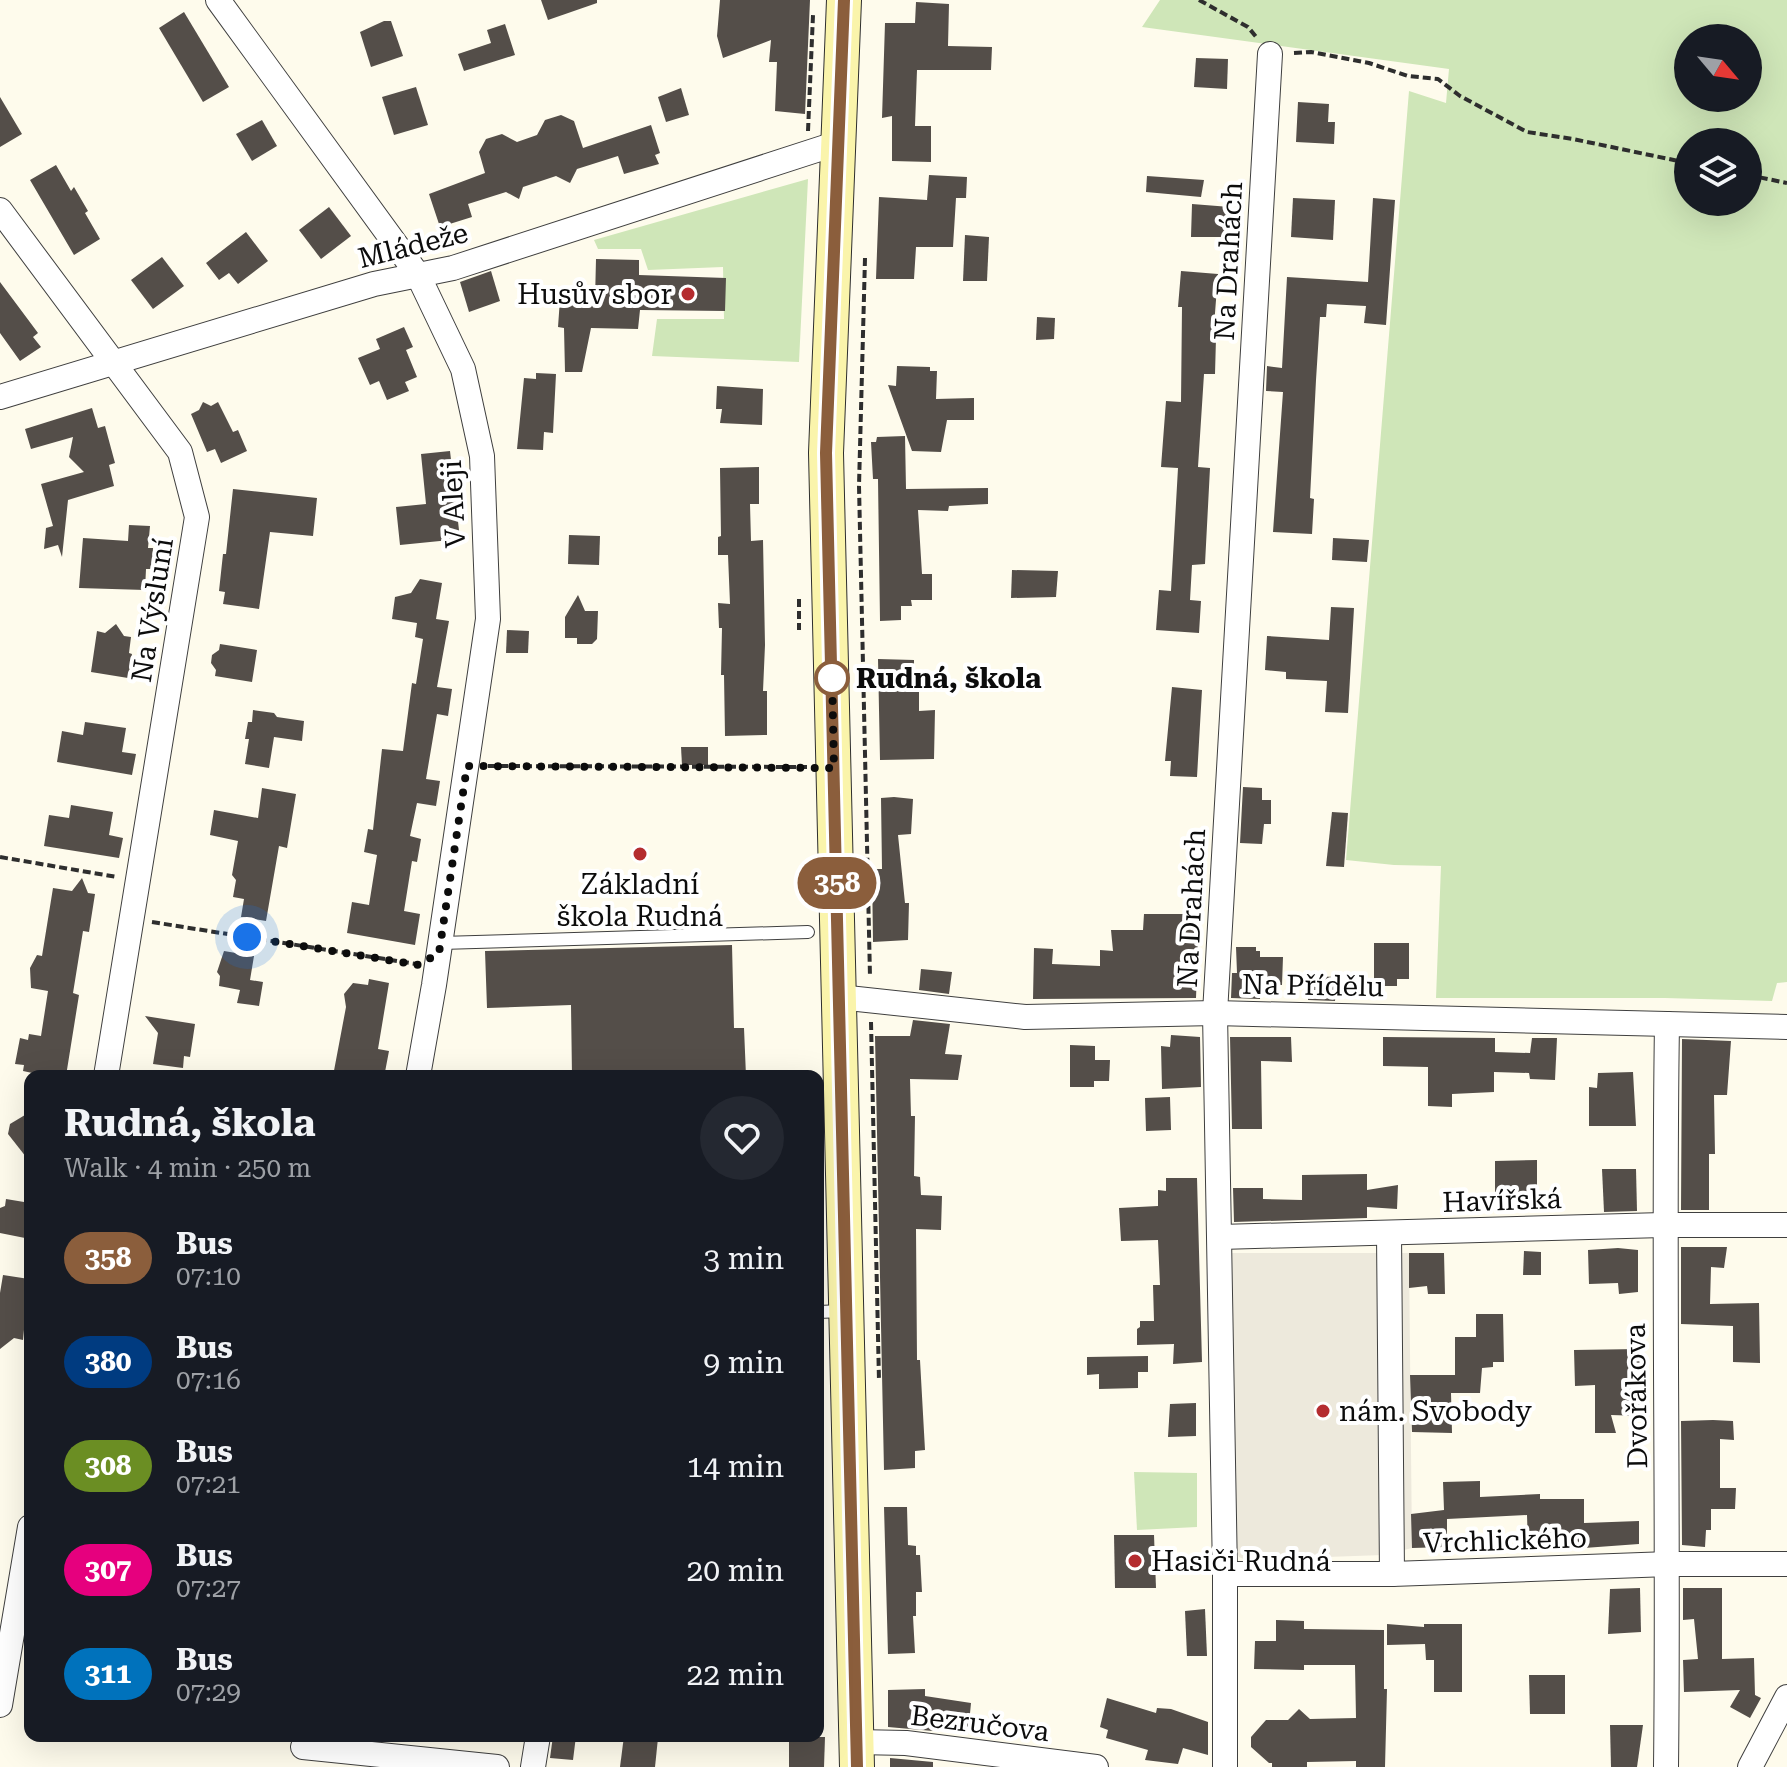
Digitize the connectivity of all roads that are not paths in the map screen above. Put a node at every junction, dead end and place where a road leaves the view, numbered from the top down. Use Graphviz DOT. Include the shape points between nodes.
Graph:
graph roads {
  1 [pos="218,0"];
  2 [pos="844,0"];
  3 [pos="1270,54"];
  4 [pos="823,140"];
  5 [pos="0,210"];
  6 [pos="418,275"];
  7 [pos="116,362"];
  8 [pos="0,397"];
  9 [pos="808,932"];
  10 [pos="440,948"];
  11 [pos="855,999"];
  12 [pos="1215,1013"];
  13 [pos="1667,1024"];
  14 [pos="1787,1027"];
  15 [pos="107,1070"];
  16 [pos="419,1070"];
  17 [pos="1663,1225"];
  18 [pos="1787,1225"];
  19 [pos="1389,1234"];
  20 [pos="1220,1237"];
  21 [pos="832,1312"];
  22 [pos="24,1563"];
  23 [pos="1669,1564"];
  24 [pos="1787,1564"];
  25 [pos="1225,1574"];
  26 [pos="1392,1574"];
  27 [pos="1787,1697"];
  28 [pos="0,1705"];
  29 [pos="537,1742"];
  30 [pos="303,1750"];
  31 [pos="857,1754"];
  32 [pos="497,1767"];
  33 [pos="533,1767"];
  34 [pos="1096,1767"];
  35 [pos="1225,1767"];
  36 [pos="1666,1767"];
  37 [pos="1750,1767"];
  1 -- 6 [label="street, V Aleji"];
  2 -- 4 [label="main road"];
  3 -- 12 [label="street, Na Drahách"];
  4 -- 6 [label="street, Mládeže" via="453,268"];
  4 -- 11 [label="main road" via="834,768"];
  5 -- 7 [label="street, Na Výsluní"];
  6 -- 7 [label="street, Mládeže"];
  6 -- 10 [label="street, V Aleji" via="463,369 482,456 488,619"];
  7 -- 8 [label="street, Mládeže"];
  7 -- 15 [label="street, Na Výsluní" via="180,452 197,517"];
  9 -- 10 [label="lane"];
  10 -- 16 [label="street, V Aleji"];
  11 -- 12 [label="street, Na Přídělu" via="1025,1017"];
  11 -- 21 [label="main road"];
  12 -- 13 [label="street, Na Přídělu"];
  12 -- 20 [label="street, Na Drahách"];
  13 -- 14 [label="street, Na Přídělu"];
  13 -- 17 [label="street, Dvořákova"];
  17 -- 18 [label="street, Havířská"];
  17 -- 19 [label="street, Havířská"];
  17 -- 23 [label="street, Dvořákova"];
  19 -- 20 [label="street, Havířská"];
  19 -- 26 [label="street"];
  20 -- 25 [label="street, Na Drahách"];
  21 -- 31 [label="main road"];
  22 -- 28 [label="street"];
  23 -- 24 [label="street, Vrchlického"];
  23 -- 26 [label="street, Vrchlického"];
  23 -- 36 [label="street, Dvořákova"];
  25 -- 26 [label="street, Vrchlického"];
  25 -- 35 [label="street, Na Drahách"];
  27 -- 37 [label="street"];
  29 -- 33 [label="street"];
  30 -- 32 [label="street"];
  31 -- 34 [label="street, Bezručova" via="906,1743"];
}
